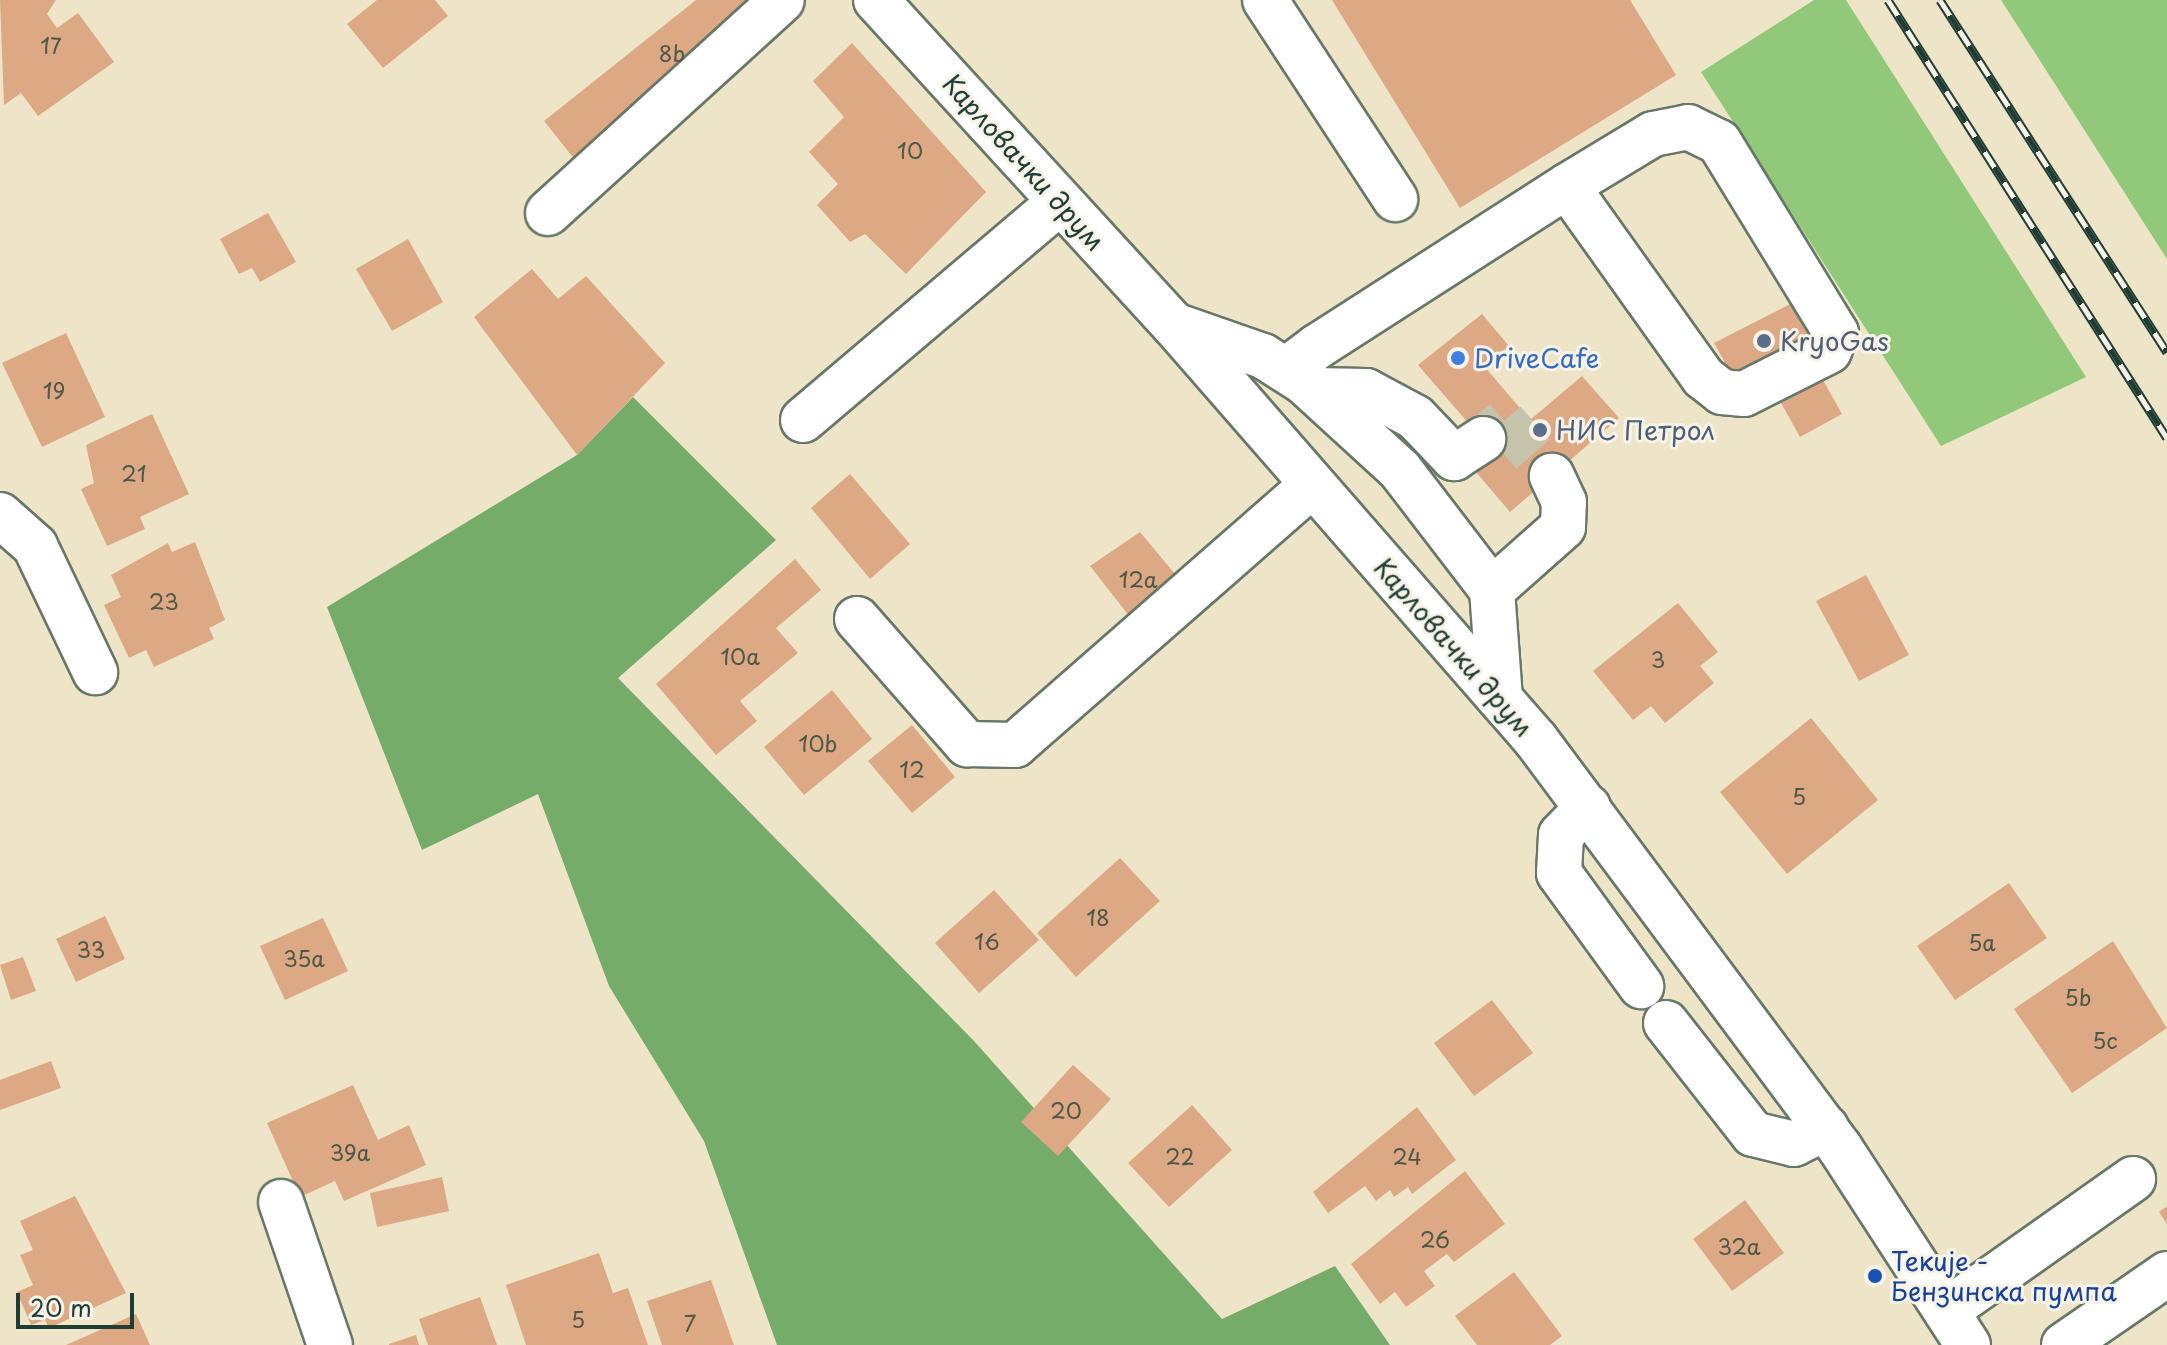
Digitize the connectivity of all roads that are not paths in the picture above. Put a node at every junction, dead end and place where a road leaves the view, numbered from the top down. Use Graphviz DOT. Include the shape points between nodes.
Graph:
graph roads {
  1 [pos="782,0"];
  2 [pos="876,0"];
  3 [pos="1265,0"];
  4 [pos="1567,186"];
  5 [pos="1395,199"];
  6 [pos="1060,202"];
  7 [pos="548,213"];
  8 [pos="1174,325"];
  9 [pos="1300,380"];
  10 [pos="803,420"];
  11 [pos="1483,439"];
  12 [pos="1552,476"];
  13 [pos="1311,486"];
  14 [pos="0,515"];
  15 [pos="1492,590"];
  16 [pos="857,619"];
  17 [pos="95,672"];
  18 [pos="1500,699"];
  19 [pos="1588,807"];
  20 [pos="1641,986"];
  21 [pos="1666,1023"];
  22 [pos="1826,1128"];
  23 [pos="2133,1179"];
  24 [pos="281,1202"];
  25 [pos="2167,1274"];
  26 [pos="1957,1328"];
  27 [pos="330,1345"];
  28 [pos="2064,1345"];
  1 -- 7 [label="main road"];
  2 -- 6 [label="main road, Карловачки друм"];
  3 -- 5 [label="main road"];
  4 -- 4 [label="main road" via="1653,134 1688,127 1719,142 1836,333 1829,351 1744,394 1722,392 1703,377"];
  4 -- 9 [label="main road"];
  6 -- 8 [label="main road, Карловачки друм"];
  6 -- 10 [label="main road"];
  8 -- 9 [label="main road"];
  8 -- 13 [label="main road, Карловачки друм"];
  9 -- 11 [label="main road" via="1366,391 1415,417 1454,458"];
  9 -- 15 [label="main road" via="1400,470"];
  12 -- 15 [label="main road" via="1564,502 1563,527"];
  13 -- 16 [label="main road" via="1015,745 967,744"];
  13 -- 18 [label="main road, Карловачки друм"];
  14 -- 17 [label="main road" via="35,546"];
  15 -- 18 [label="main road"];
  18 -- 19 [label="main road, Карловачки друм"];
  19 -- 20 [label="main road" via="1561,835 1559,873"];
  19 -- 22 [label="main road, Карловачки друм"];
  21 -- 22 [label="main road" via="1753,1134 1794,1144"];
  22 -- 26 [label="main road, Карловачки друм"];
  23 -- 26 [label="main road"];
  24 -- 27 [label="main road"];
  25 -- 28 [label="main road"];
}
